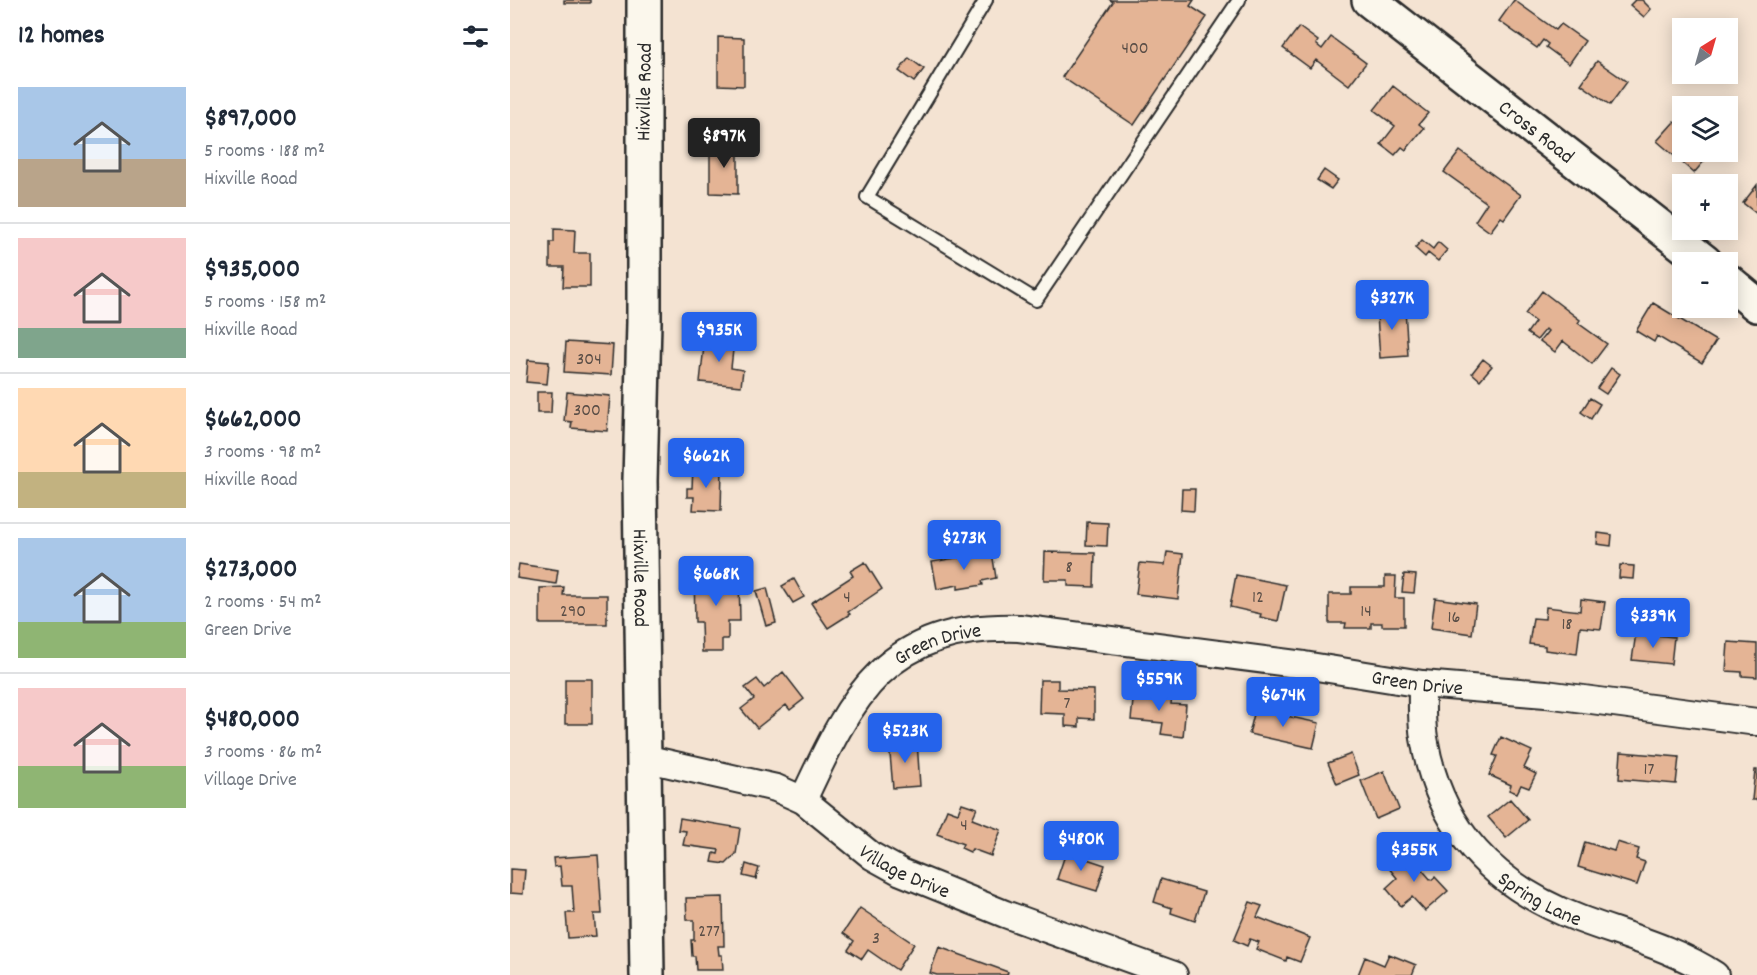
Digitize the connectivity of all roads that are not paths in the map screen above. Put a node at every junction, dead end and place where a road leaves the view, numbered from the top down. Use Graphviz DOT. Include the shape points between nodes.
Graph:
graph roads {
  1 [pos="644,0"];
  2 [pos="986,0"];
  3 [pos="1239,0"];
  4 [pos="1369,0"];
  5 [pos="1691,252"];
  6 [pos="1738,289"];
  7 [pos="1757,305"];
  8 [pos="1422,684"];
  9 [pos="1757,722"];
  10 [pos="644,758"];
  11 [pos="803,800"];
  12 [pos="647,975"];
  13 [pos="1174,975"];
  14 [pos="1715,975"];
  1 -- 10 [label="street, Hixville Road" via="640,481"];
  2 -- 3 [label="lane" via="867,197 1036,300"];
  4 -- 5 [label="street, Cross Road"];
  6 -- 7 [label="street"];
  8 -- 9 [label="street, Green Drive" via="1555,695"];
  8 -- 11 [label="street, Green Drive" via="1018,628 953,633 898,657 868,684 842,720"];
  8 -- 14 [label="street, Spring Lane" via="1424,737 1436,785 1445,808 1477,855 1536,899 1670,952"];
  10 -- 11 [label="street, Village Drive" via="776,788"];
  10 -- 12 [label="street, Hixville Road"];
  11 -- 13 [label="street, Village Drive" via="872,856 901,872"];
}
